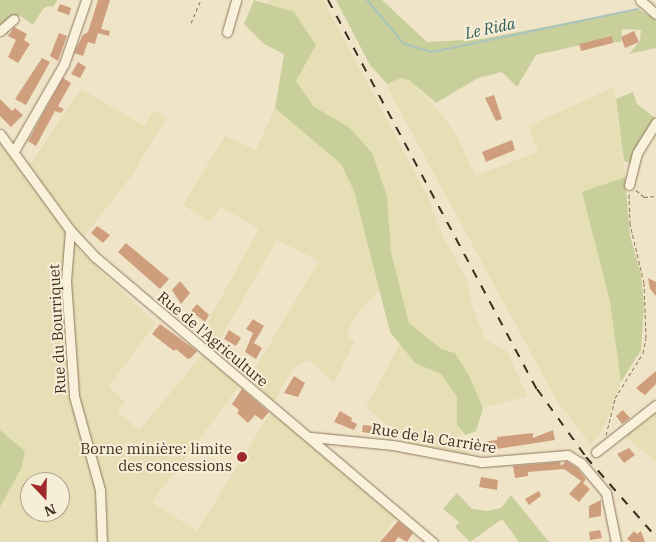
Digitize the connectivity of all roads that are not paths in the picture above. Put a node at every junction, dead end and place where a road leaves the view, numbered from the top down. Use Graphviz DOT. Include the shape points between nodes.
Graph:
graph roads {
  1 [pos="86,0"];
  2 [pos="236,0"];
  3 [pos="640,0"];
  4 [pos="656,14"];
  5 [pos="14,19"];
  6 [pos="0,31"];
  7 [pos="227,32"];
  8 [pos="656,123"];
  9 [pos="0,134"];
  10 [pos="14,151"];
  11 [pos="629,183"];
  12 [pos="70,230"];
  13 [pos="656,405"];
  14 [pos="311,437"];
  15 [pos="596,452"];
  16 [pos="102,542"];
  17 [pos="433,542"];
  18 [pos="616,542"];
  1 -- 10 [label="street" via="64,64"];
  2 -- 7 [label="street"];
  3 -- 4 [label="street"];
  5 -- 6 [label="street"];
  8 -- 11 [label="street" via="637,153"];
  9 -- 10 [label="street, Rue de l'Agriculture"];
  10 -- 12 [label="street, Rue de l'Agriculture"];
  12 -- 14 [label="street, Rue de l'Agriculture" via="142,298"];
  12 -- 16 [label="street, Rue du Bourriquet" via="66,281 74,396 100,490"];
  13 -- 15 [label="street"];
  14 -- 17 [label="street, Rue de l'Agriculture"];
  14 -- 18 [label="street, Rue de la Carrière" via="393,445 482,462 568,455 580,463 606,493"];
}
